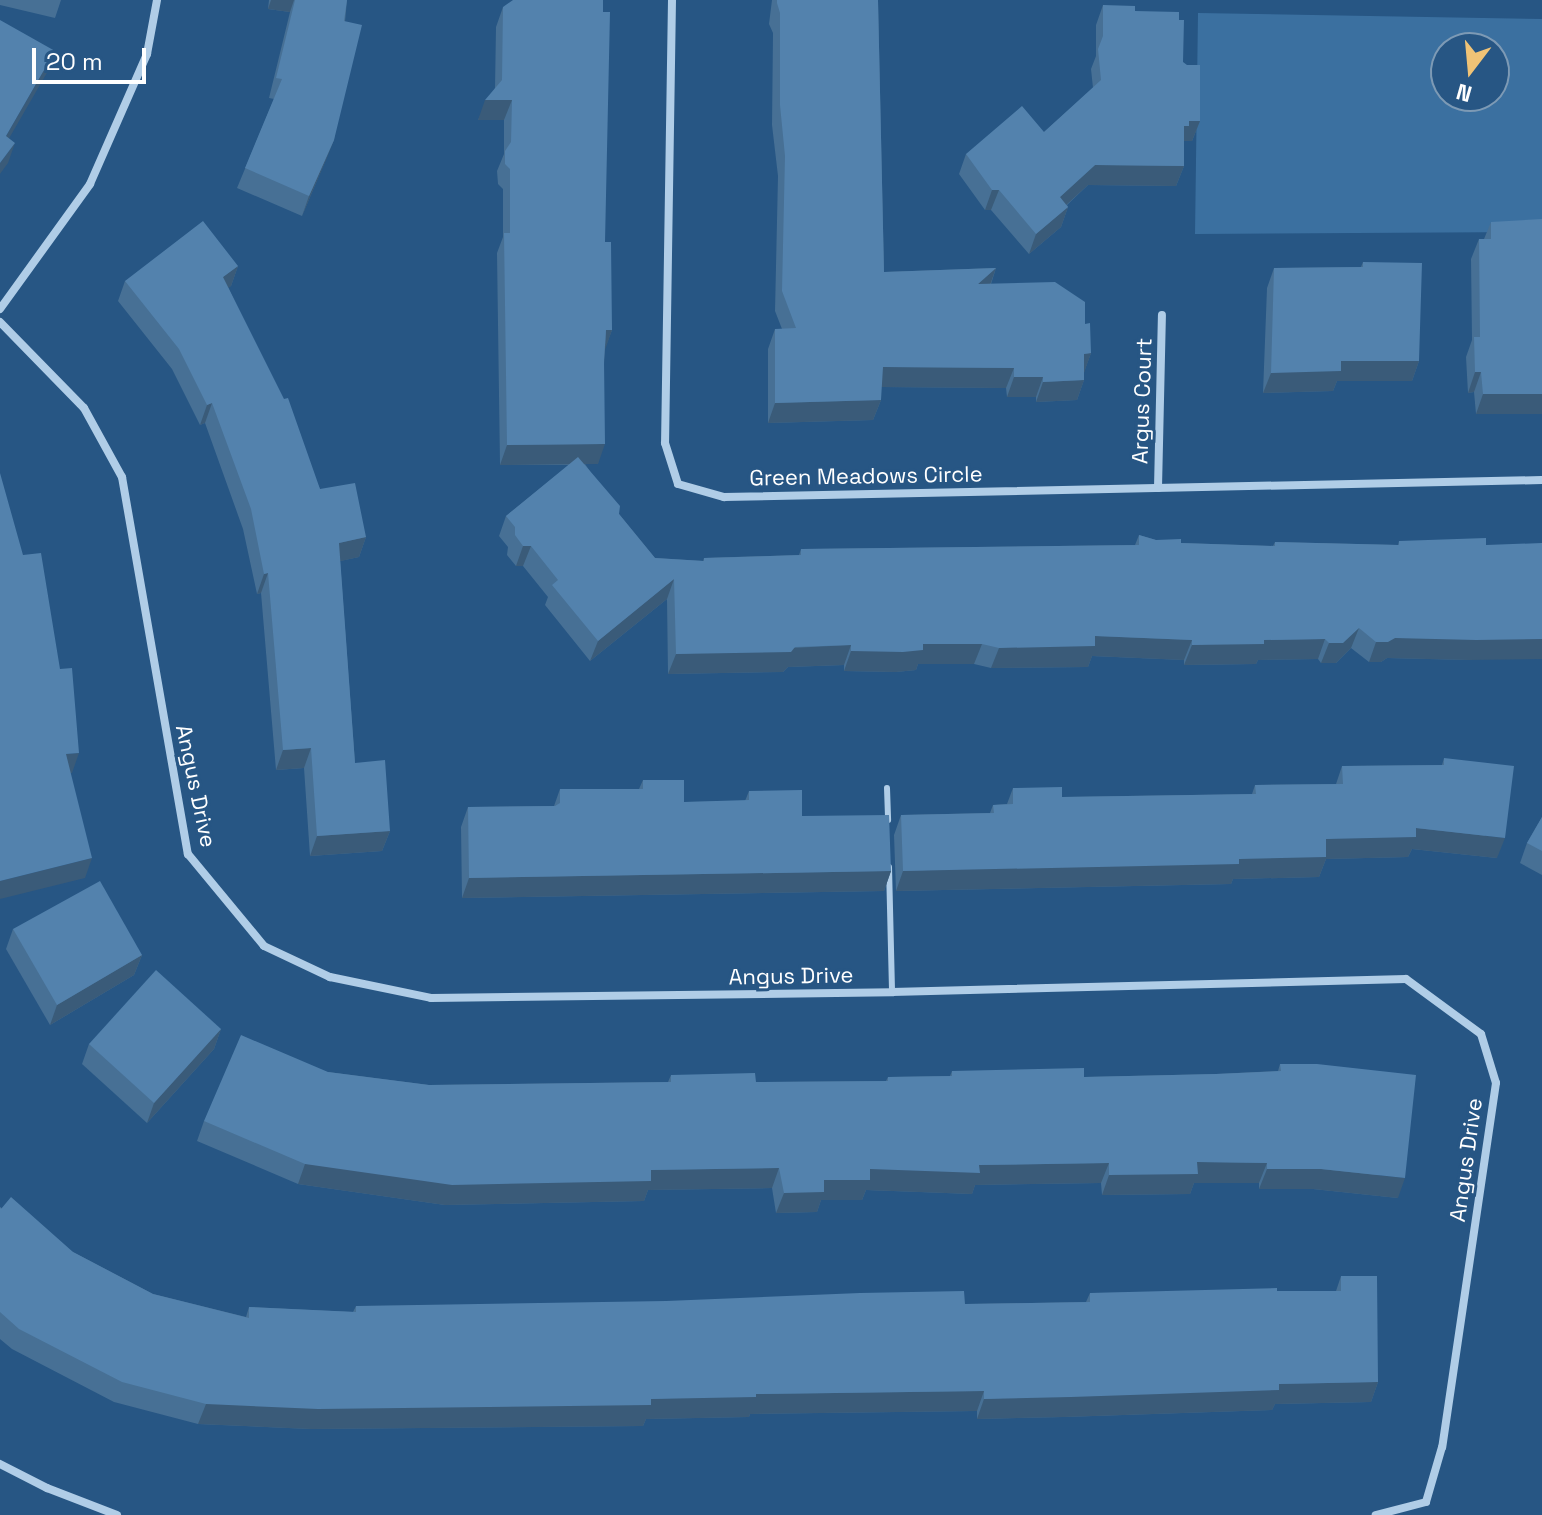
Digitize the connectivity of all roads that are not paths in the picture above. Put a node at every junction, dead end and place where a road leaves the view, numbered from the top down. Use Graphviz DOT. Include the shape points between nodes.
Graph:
graph roads {
  1 [pos="157,0"];
  2 [pos="672,0"];
  3 [pos="0,309"];
  4 [pos="1162,315"];
  5 [pos="0,322"];
  6 [pos="1542,480"];
  7 [pos="1158,488"];
  8 [pos="887,788"];
  9 [pos="888,836"];
  10 [pos="889,852"];
  11 [pos="892,992"];
  12 [pos="0,1464"];
  13 [pos="117,1515"];
  14 [pos="1376,1515"];
  1 -- 3 [label="street" via="147,54 90,184"];
  2 -- 7 [label="street, Green Meadows Circle" via="665,443 678,484 724,497"];
  4 -- 7 [label="street, Argus Court"];
  5 -- 11 [label="street, Angus Drive" via="84,408 122,477 188,854 264,946 330,977 431,998"];
  6 -- 7 [label="street, Green Meadows Circle"];
  8 -- 9 [label="lane"];
  10 -- 11 [label="lane"];
  11 -- 14 [label="street, Angus Drive" via="1406,979 1481,1034 1496,1083 1442,1447 1426,1502"];
  12 -- 13 [label="street"];
}
